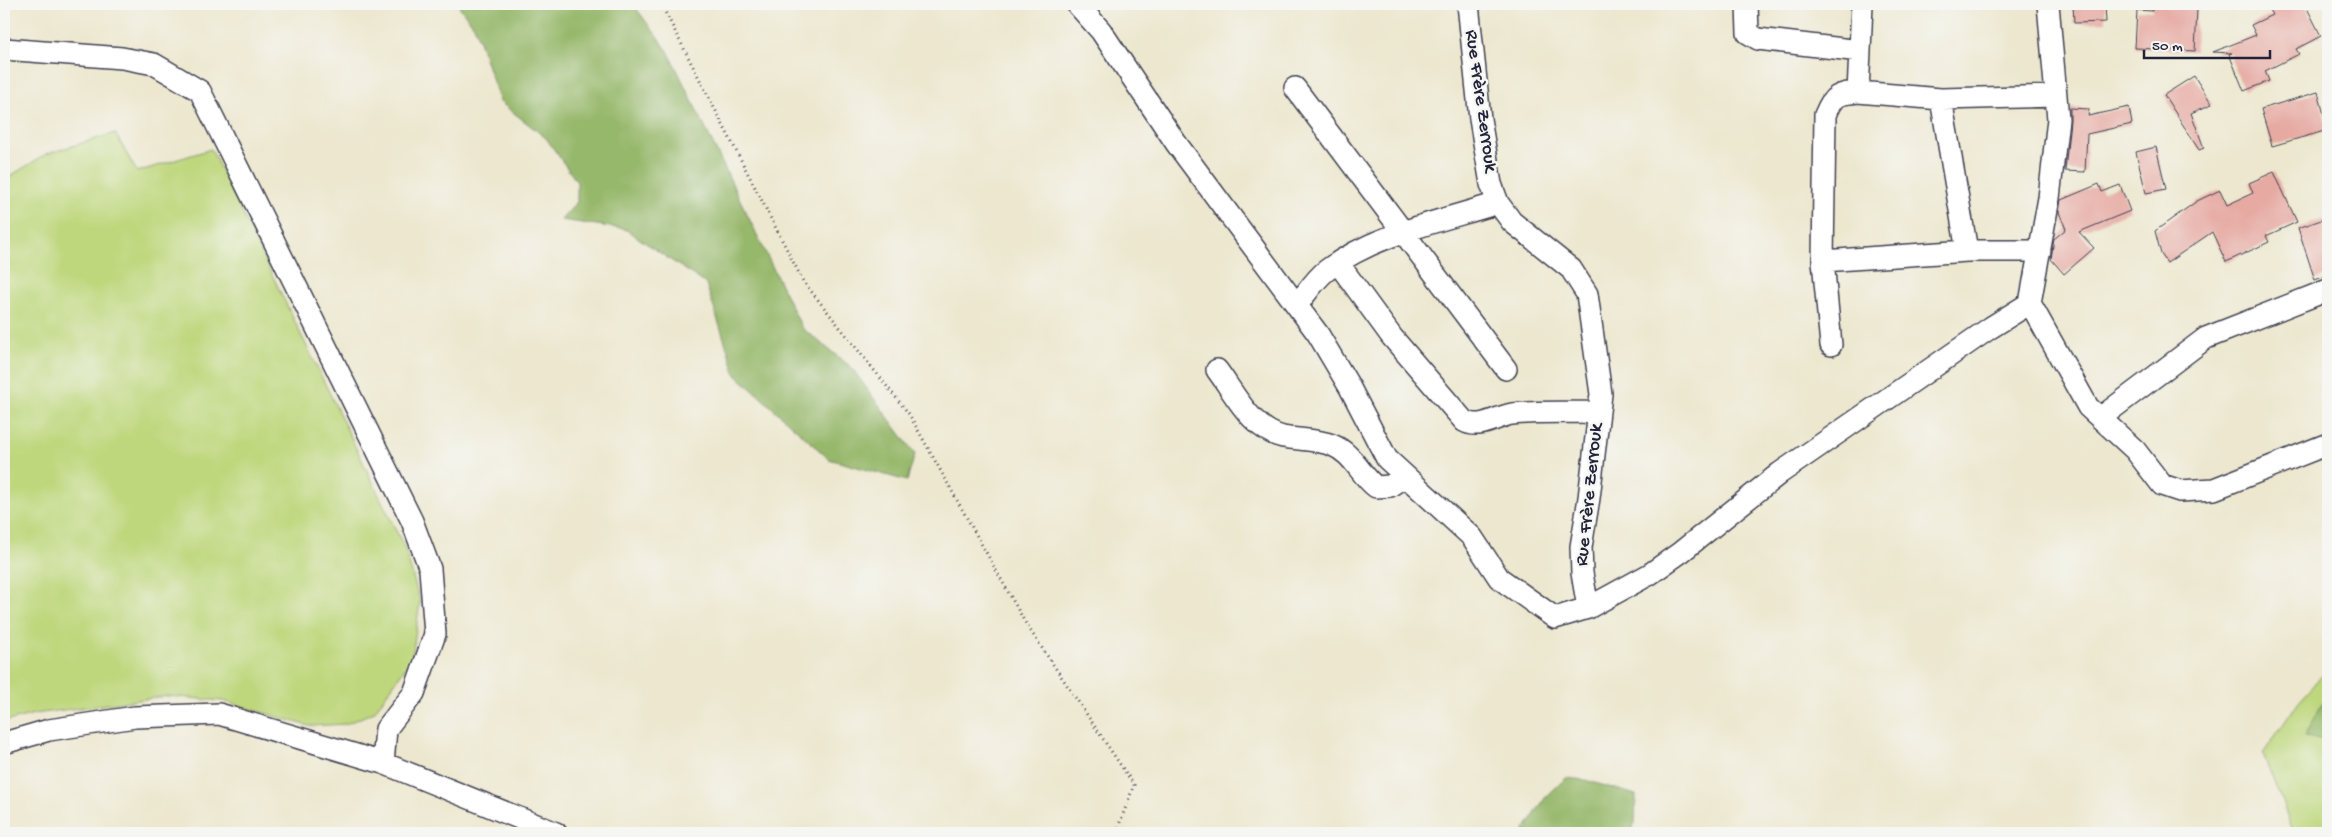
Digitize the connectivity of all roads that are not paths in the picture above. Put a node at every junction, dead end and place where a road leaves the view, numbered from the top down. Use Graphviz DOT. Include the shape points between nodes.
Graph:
graph roads {
  1 [pos="1078,4"];
  2 [pos="1468,4"];
  3 [pos="1747,4"];
  4 [pos="1862,4"];
  5 [pos="2048,4"];
  6 [pos="4,49"];
  7 [pos="1860,51"];
  8 [pos="1295,88"];
  9 [pos="1858,92"];
  10 [pos="2056,96"];
  11 [pos="1941,99"];
  12 [pos="1498,203"];
  13 [pos="1403,233"];
  14 [pos="1967,251"];
  15 [pos="2040,251"];
  16 [pos="1823,261"];
  17 [pos="1338,262"];
  18 [pos="2328,290"];
  19 [pos="2030,303"];
  20 [pos="1296,305"];
  21 [pos="1831,345"];
  22 [pos="1506,369"];
  23 [pos="1217,370"];
  24 [pos="1599,412"];
  25 [pos="2100,418"];
  26 [pos="2328,444"];
  27 [pos="1405,476"];
  28 [pos="1588,608"];
  29 [pos="4,742"];
  30 [pos="383,763"];
  31 [pos="556,833"];
  1 -- 20 [label="street" via="1101,31 1176,143"];
  2 -- 12 [label="street, Rue Frère Zerrouk" via="1480,120 1491,184"];
  3 -- 7 [label="street" via="1748,33 1758,39"];
  4 -- 7 [label="street"];
  5 -- 10 [label="street"];
  6 -- 30 [label="street" via="122,58 154,64 200,91 412,522 430,569 435,634 414,693 386,729"];
  7 -- 9 [label="street"];
  8 -- 13 [label="street"];
  9 -- 11 [label="street"];
  9 -- 16 [label="street" via="1840,93 1830,102 1825,115"];
  10 -- 11 [label="street"];
  10 -- 15 [label="street" via="2058,119"];
  11 -- 14 [label="street"];
  12 -- 13 [label="street"];
  12 -- 24 [label="street, Rue Frère Zerrouk" via="1512,222 1571,269 1587,294 1600,394"];
  13 -- 17 [label="street"];
  13 -- 22 [label="street"];
  14 -- 15 [label="street"];
  14 -- 16 [label="street"];
  15 -- 19 [label="street"];
  16 -- 21 [label="street"];
  17 -- 20 [label="street" via="1325,271"];
  17 -- 24 [label="street" via="1392,337 1464,421 1471,425 1511,414"];
  18 -- 25 [label="street" via="2206,338"];
  19 -- 25 [label="street" via="2088,407"];
  19 -- 28 [label="street" via="1780,473 1650,574"];
  20 -- 27 [label="street" via="1350,386 1387,459"];
  23 -- 27 [label="street" via="1265,430 1332,445 1347,454 1376,487 1390,486"];
  24 -- 28 [label="street, Rue Frère Zerrouk" via="1581,547"];
  25 -- 26 [label="street" via="2135,450 2162,485 2180,491 2214,489"];
  27 -- 28 [label="street" via="1472,537 1499,578 1532,603 1555,618"];
  29 -- 30 [label="street" via="49,730 135,717 219,714"];
  30 -- 31 [label="street"];
}
